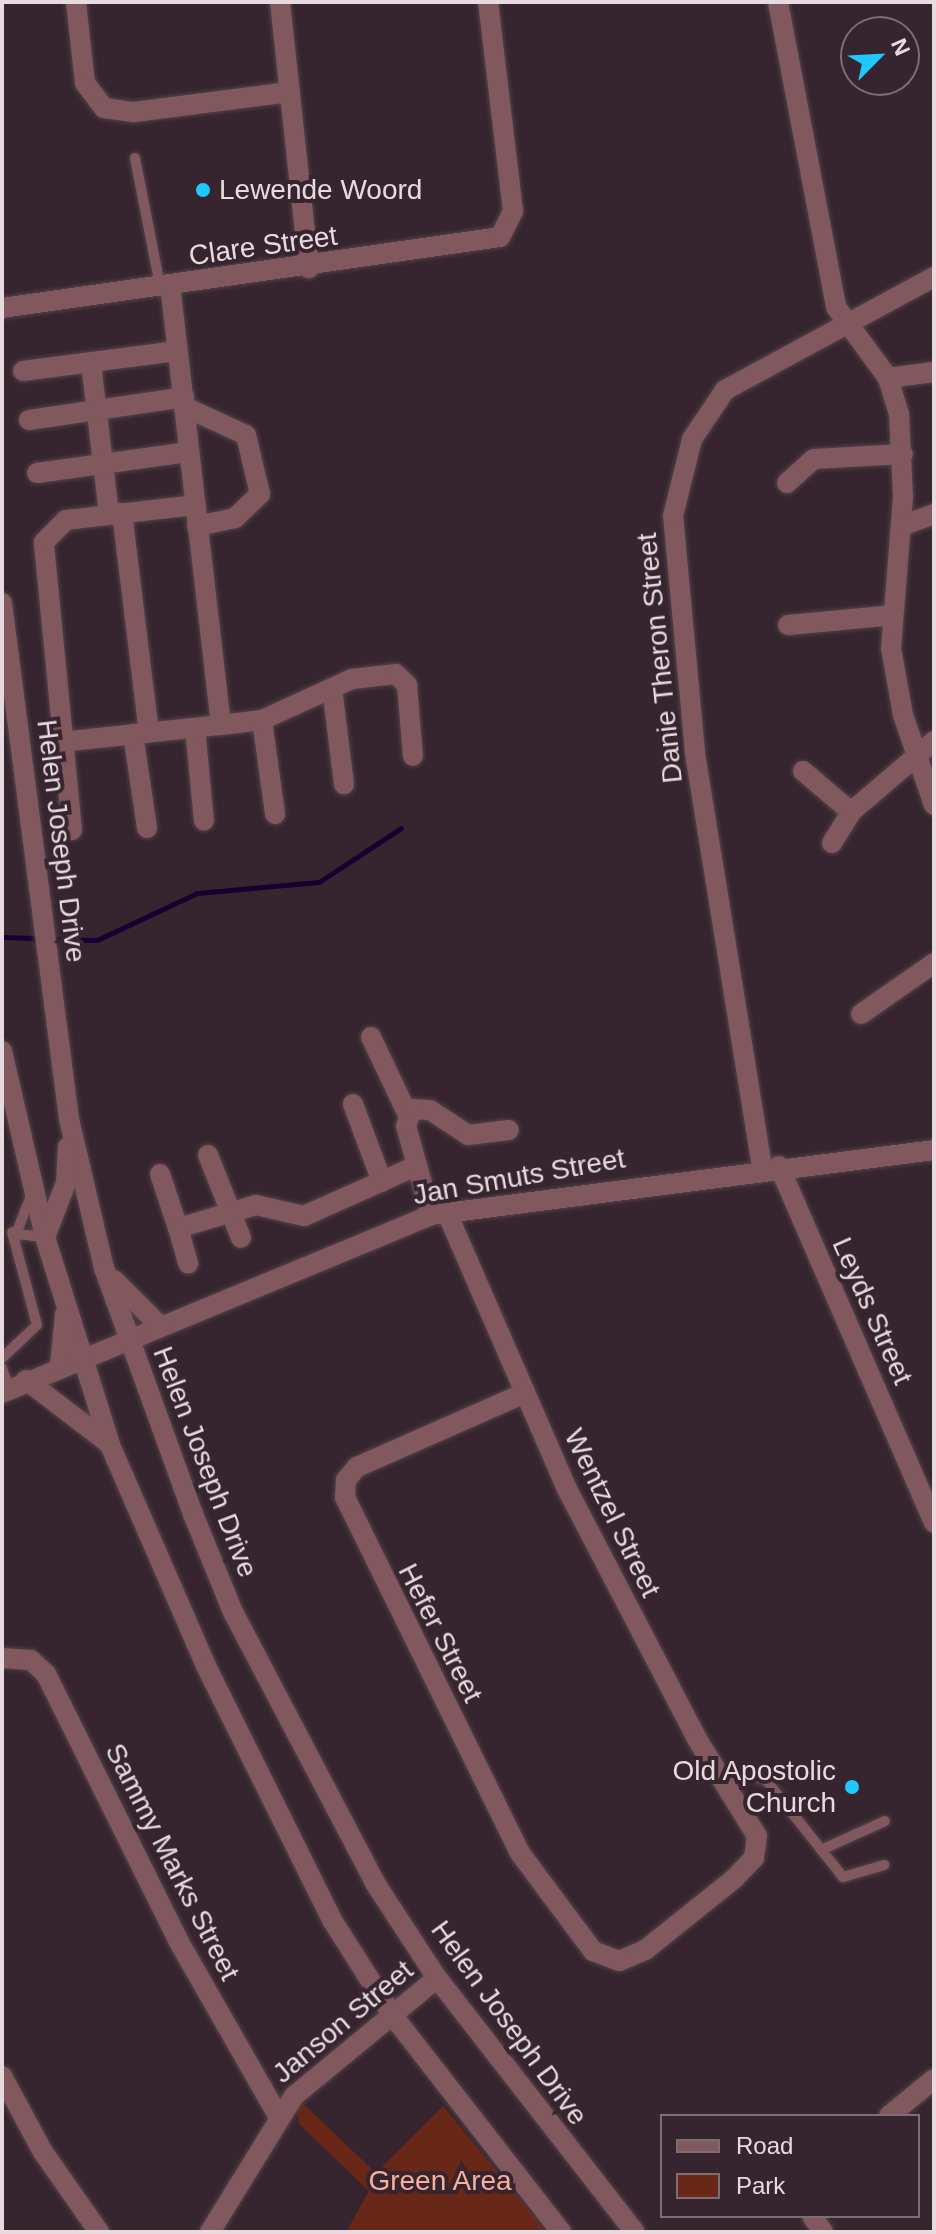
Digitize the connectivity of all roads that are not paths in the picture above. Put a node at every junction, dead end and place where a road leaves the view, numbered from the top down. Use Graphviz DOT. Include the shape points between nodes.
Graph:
graph roads {
  1 [pos="76,2"];
  2 [pos="280,2"];
  3 [pos="488,2"];
  4 [pos="778,2"];
  5 [pos="290,92"];
  6 [pos="135,158"];
  7 [pos="309,268"];
  8 [pos="934,277"];
  9 [pos="165,287"];
  10 [pos="2,308"];
  11 [pos="845,326"];
  12 [pos="178,351"];
  13 [pos="91,363"];
  14 [pos="23,371"];
  15 [pos="934,372"];
  16 [pos="888,378"];
  17 [pos="184,402"];
  18 [pos="96,409"];
  19 [pos="29,420"];
  20 [pos="188,452"];
  21 [pos="903,454"];
  22 [pos="103,462"];
  23 [pos="37,473"];
  24 [pos="787,483"];
  25 [pos="195,505"];
  26 [pos="115,514"];
  27 [pos="934,514"];
  28 [pos="197,526"];
  29 [pos="901,526"];
  30 [pos="3,615"];
  31 [pos="893,615"];
  32 [pos="788,625"];
  33 [pos="332,688"];
  34 [pos="262,720"];
  35 [pos="221,725"];
  36 [pos="195,728"];
  37 [pos="141,733"];
  38 [pos="934,741"];
  39 [pos="61,742"];
  40 [pos="914,754"];
  41 [pos="413,756"];
  42 [pos="803,771"];
  43 [pos="344,784"];
  44 [pos="934,805"];
  45 [pos="851,812"];
  46 [pos="275,814"];
  47 [pos="204,821"];
  48 [pos="147,828"];
  49 [pos="72,830"];
  50 [pos="832,843"];
  51 [pos="934,963"];
  52 [pos="861,1014"];
  53 [pos="371,1037"];
  54 [pos="2,1051"];
  55 [pos="353,1104"];
  56 [pos="408,1115"];
  57 [pos="69,1119"];
  58 [pos="509,1130"];
  59 [pos="934,1150"];
  60 [pos="208,1155"];
  61 [pos="416,1166"];
  62 [pos="770,1166"];
  63 [pos="160,1174"];
  64 [pos="382,1182"];
  65 [pos="231,1210"];
  66 [pos="439,1214"];
  67 [pos="178,1228"];
  68 [pos="12,1232"];
  69 [pos="45,1237"];
  70 [pos="241,1238"];
  71 [pos="188,1264"];
  72 [pos="104,1268"];
  73 [pos="65,1306"];
  74 [pos="161,1327"];
  75 [pos="128,1339"];
  76 [pos="81,1356"];
  77 [pos="2,1358"];
  78 [pos="60,1365"];
  79 [pos="2,1368"];
  80 [pos="12,1388"];
  81 [pos="525,1393"];
  82 [pos="110,1445"];
  83 [pos="934,1523"];
  84 [pos="2,1658"];
  85 [pos="726,1783"];
  86 [pos="885,1821"];
  87 [pos="751,1824"];
  88 [pos="821,1850"];
  89 [pos="884,1865"];
  90 [pos="437,1978"];
  91 [pos="393,2016"];
  92 [pos="2,2076"];
  93 [pos="934,2079"];
  94 [pos="891,2114"];
  95 [pos="279,2117"];
  96 [pos="99,2232"];
  97 [pos="210,2232"];
  98 [pos="561,2232"];
  99 [pos="635,2232"];
  1 -- 5 [label="street" via="85,83 104,108 134,112"];
  2 -- 5 [label="street"];
  3 -- 7 [label="street, Clare Street" via="513,211 509,229 491,242"];
  4 -- 11 [label="street"];
  5 -- 7 [label="street"];
  6 -- 9 [label="lane"];
  7 -- 9 [label="street, Clare Street"];
  8 -- 11 [label="street, Danie Theron Street"];
  9 -- 10 [label="street, Clare Street"];
  9 -- 12 [label="street"];
  11 -- 16 [label="street"];
  11 -- 62 [label="street, Danie Theron Street" via="784,352 725,390 692,439 673,516 695,752"];
  12 -- 13 [label="street"];
  12 -- 17 [label="street"];
  13 -- 14 [label="street"];
  13 -- 18 [label="street"];
  15 -- 16 [label="street"];
  16 -- 21 [label="street"];
  17 -- 18 [label="street"];
  17 -- 20 [label="street"];
  17 -- 28 [label="street" via="246,435 260,494 235,518"];
  18 -- 19 [label="street"];
  18 -- 22 [label="street"];
  20 -- 22 [label="street"];
  20 -- 25 [label="street"];
  21 -- 24 [label="street" via="814,459"];
  21 -- 29 [label="street"];
  22 -- 23 [label="street"];
  22 -- 26 [label="street"];
  25 -- 26 [label="street"];
  25 -- 28 [label="street"];
  26 -- 37 [label="street"];
  26 -- 39 [label="street" via="50,530 41,558"];
  27 -- 29 [label="street"];
  28 -- 35 [label="street"];
  29 -- 31 [label="street"];
  30 -- 57 [label="street, Helen Joseph Drive"];
  31 -- 32 [label="street"];
  31 -- 40 [label="street" via="891,648"];
  33 -- 34 [label="street"];
  33 -- 41 [label="street" via="370,675 403,678"];
  33 -- 43 [label="street"];
  34 -- 35 [label="street"];
  34 -- 46 [label="street"];
  35 -- 36 [label="street"];
  36 -- 37 [label="street"];
  36 -- 47 [label="street"];
  37 -- 39 [label="street"];
  37 -- 48 [label="street"];
  38 -- 40 [label="street"];
  39 -- 49 [label="street"];
  40 -- 44 [label="street"];
  40 -- 45 [label="street"];
  42 -- 45 [label="street"];
  45 -- 50 [label="street"];
  51 -- 52 [label="street"];
  53 -- 56 [label="street, Wentzel Street"];
  54 -- 69 [label="street"];
  55 -- 64 [label="street"];
  56 -- 58 [label="street" via="430,1110 468,1135"];
  56 -- 61 [label="street, Wentzel Street"];
  57 -- 69 [label="street" via="66,1183"];
  57 -- 72 [label="street, Helen Joseph Drive"];
  59 -- 62 [label="street, Jan Smuts Street"];
  60 -- 65 [label="street"];
  61 -- 64 [label="street"];
  61 -- 66 [label="street, Wentzel Street"];
  62 -- 66 [label="street, Jan Smuts Street"];
  62 -- 83 [label="street, Leyds Street"];
  63 -- 67 [label="street"];
  64 -- 65 [label="street" via="304,1216 256,1205"];
  65 -- 67 [label="street"];
  65 -- 70 [label="street"];
  66 -- 74 [label="street, Jan Smuts Street"];
  66 -- 81 [label="street, Wentzel Street"];
  67 -- 71 [label="street"];
  68 -- 77 [label="lane" via="37,1325"];
  69 -- 73 [label="street"];
  72 -- 74 [label="street" via="138,1312"];
  72 -- 75 [label="street, Helen Joseph Drive"];
  73 -- 76 [label="street"];
  73 -- 78 [label="street"];
  74 -- 75 [label="street, Jan Smuts Street"];
  75 -- 76 [label="street, Jan Smuts Street"];
  75 -- 90 [label="street, Helen Joseph Drive" via="233,1612 375,1883"];
  76 -- 78 [label="street, Jan Smuts Street"];
  76 -- 82 [label="street"];
  78 -- 80 [label="street, Jan Smuts Street"];
  79 -- 80 [label="lane"];
  80 -- 82 [label="street"];
  81 -- 85 [label="street, Wentzel Street" via="636,1627"];
  81 -- 87 [label="street, Hefer Street" via="357,1467 346,1480 345,1498 520,1853 593,1951 619,1961 645,1950 735,1878 758,1847"];
  82 -- 91 [label="street" via="220,1695 332,1920"];
  84 -- 95 [label="street, Sammy Marks Street" via="31,1660 46,1674 179,1942"];
  85 -- 87 [label="street, Wentzel Street"];
  85 -- 88 [label="lane" via="748,1775 766,1780"];
  86 -- 88 [label="lane"];
  88 -- 89 [label="lane" via="843,1877"];
  90 -- 91 [label="street, Janson Street"];
  90 -- 99 [label="street, Helen Joseph Drive"];
  91 -- 95 [label="street, Janson Street" via="307,2082"];
  91 -- 98 [label="street"];
  92 -- 96 [label="street"];
  93 -- 94 [label="street"];
  95 -- 97 [label="street, Janson Street"];
}
